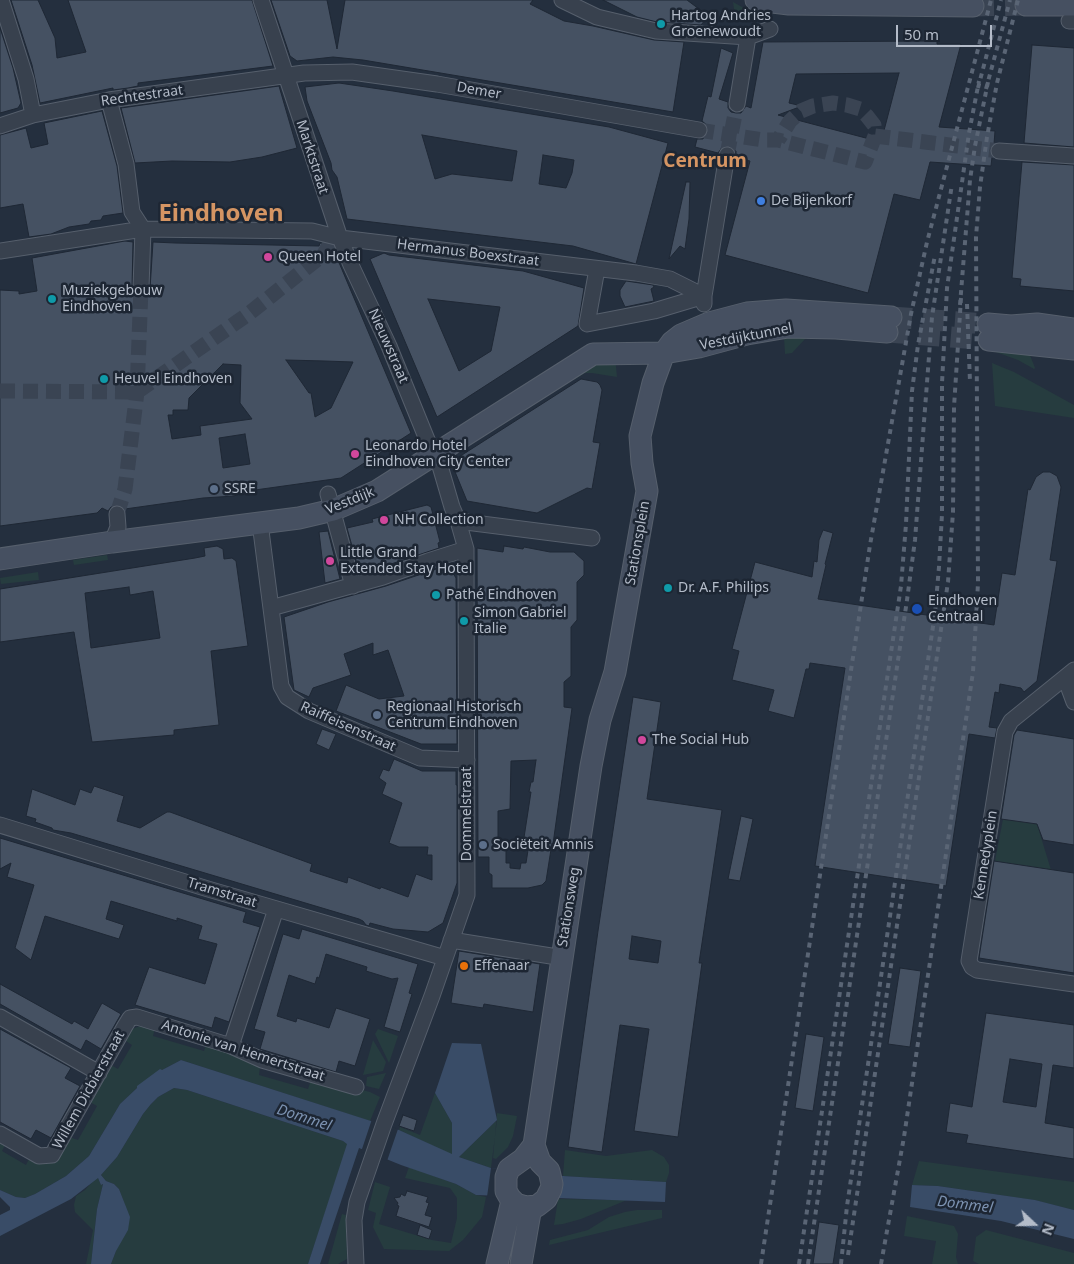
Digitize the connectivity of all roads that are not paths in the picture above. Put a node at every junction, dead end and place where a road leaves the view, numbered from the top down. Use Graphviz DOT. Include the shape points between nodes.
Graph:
graph roads {
  1 [pos="1,0"];
  2 [pos="261,0"];
  3 [pos="763,1"];
  4 [pos="806,1"];
  5 [pos="572,2"];
  6 [pos="1026,5"];
  7 [pos="973,6"];
  8 [pos="1070,10"];
  9 [pos="770,29"];
  10 [pos="748,37"];
  11 [pos="286,76"];
  12 [pos="108,100"];
  13 [pos="737,104"];
  14 [pos="33,115"];
  15 [pos="0,126"];
  16 [pos="699,130"];
  17 [pos="1005,151"];
  18 [pos="727,155"];
  19 [pos="1074,156"];
  20 [pos="143,229"];
  21 [pos="336,240"];
  22 [pos="0,251"];
  23 [pos="597,269"];
  24 [pos="141,288"];
  25 [pos="706,308"];
  26 [pos="1074,329"];
  27 [pos="1074,349"];
  28 [pos="628,353"];
  29 [pos="664,353"];
  30 [pos="653,383"];
  31 [pos="435,454"];
  32 [pos="331,502"];
  33 [pos="117,514"];
  34 [pos="458,521"];
  35 [pos="260,523"];
  36 [pos="592,538"];
  37 [pos="112,542"];
  38 [pos="466,549"];
  39 [pos="0,559"];
  40 [pos="353,586"];
  41 [pos="271,608"];
  42 [pos="615,672"];
  43 [pos="1071,676"];
  44 [pos="1074,702"];
  45 [pos="467,760"];
  46 [pos="0,825"];
  47 [pos="276,909"];
  48 [pos="451,940"];
  49 [pos="547,955"];
  50 [pos="445,958"];
  51 [pos="1074,984"];
  52 [pos="0,1018"];
  53 [pos="130,1018"];
  54 [pos="231,1046"];
  55 [pos="99,1074"];
  56 [pos="356,1086"];
  57 [pos="0,1134"];
  58 [pos="534,1145"];
  59 [pos="525,1201"];
  60 [pos="356,1264"];
  61 [pos="497,1264"];
  62 [pos="521,1264"];
  1 -- 14 [label="street" via="26,79"];
  2 -- 11 [label="street, Marktstraat"];
  3 -- 4 [label="street"];
  4 -- 7 [label="street"];
  5 -- 10 [label="street" via="597,17 656,31"];
  6 -- 8 [label="street"];
  9 -- 10 [label="street"];
  10 -- 13 [label="street"];
  11 -- 12 [label="street, Rechtestraat"];
  11 -- 16 [label="street, Demer" via="352,72"];
  11 -- 21 [label="street, Marktstraat"];
  12 -- 14 [label="street, Rechtestraat"];
  12 -- 20 [label="street" via="126,164 132,212"];
  14 -- 15 [label="street, Rechtestraat"];
  17 -- 19 [label="street"];
  18 -- 25 [label="street"];
  20 -- 21 [label="street, Hermanus Boexstraat" via="312,231"];
  20 -- 22 [label="street, Hermanus Boexstraat"];
  20 -- 24 [label="street"];
  21 -- 23 [label="street, Hermanus Boexstraat"];
  21 -- 31 [label="street, Nieuwstraat" via="389,346"];
  23 -- 25 [label="street, Hermanus Boexstraat" via="670,279"];
  23 -- 25 [label="street" via="587,324 654,311"];
  25 -- 29 [label="street, Stationsplein"];
  25 -- 29 [label="street, Vestdijktunnel" via="747,314 786,310 889,325 788,327"];
  26 -- 27 [label="street" via="1036,324 988,332"];
  28 -- 29 [label="street, Vestdijk"];
  28 -- 30 [label="street" via="648,369"];
  28 -- 31 [label="street, Vestdijk" via="593,354"];
  29 -- 30 [label="street, Stationsplein"];
  30 -- 42 [label="street, Stationsplein" via="640,436 647,490"];
  31 -- 32 [label="street, Vestdijk" via="377,491"];
  31 -- 34 [label="street, Dommelstraat"];
  32 -- 35 [label="street, Vestdijk" via="299,518"];
  32 -- 40 [label="street"];
  33 -- 37 [label="street" via="118,527"];
  34 -- 36 [label="street"];
  34 -- 38 [label="street, Dommelstraat"];
  35 -- 37 [label="street, Vestdijk"];
  35 -- 41 [label="street, Raiffeisenstraat"];
  37 -- 39 [label="street, Vestdijk"];
  38 -- 40 [label="street"];
  38 -- 45 [label="street, Dommelstraat"];
  40 -- 41 [label="street"];
  41 -- 45 [label="street, Raiffeisenstraat" via="281,686 286,697 309,711 420,758"];
  42 -- 58 [label="street, Stationsweg" via="600,720 591,766"];
  43 -- 44 [label="street, Kennedyplein"];
  43 -- 51 [label="street, Kennedyplein" via="1011,721 1004,732 969,961 977,970"];
  45 -- 48 [label="street, Dommelstraat" via="467,895"];
  46 -- 47 [label="street, Tramstraat"];
  47 -- 50 [label="street, Tramstraat"];
  47 -- 54 [label="street"];
  48 -- 49 [label="street"];
  48 -- 50 [label="street, Dommelstraat"];
  50 -- 60 [label="street, Dommelstraat" via="357,1202 354,1220"];
  52 -- 55 [label="street"];
  53 -- 54 [label="street, Antonie van Hemertstraat" via="154,1021"];
  53 -- 55 [label="street, Willem Dicbierstraat"];
  54 -- 56 [label="street, Antonie van Hemertstraat" via="262,1060"];
  55 -- 57 [label="street, Willem Dicbierstraat" via="52,1155 39,1156"];
  58 -- 59 [label="street" via="552,1184 551,1189"];
  58 -- 59 [label="street" via="509,1169 505,1184 506,1191"];
  59 -- 61 [label="street"];
  59 -- 62 [label="street"];
}
